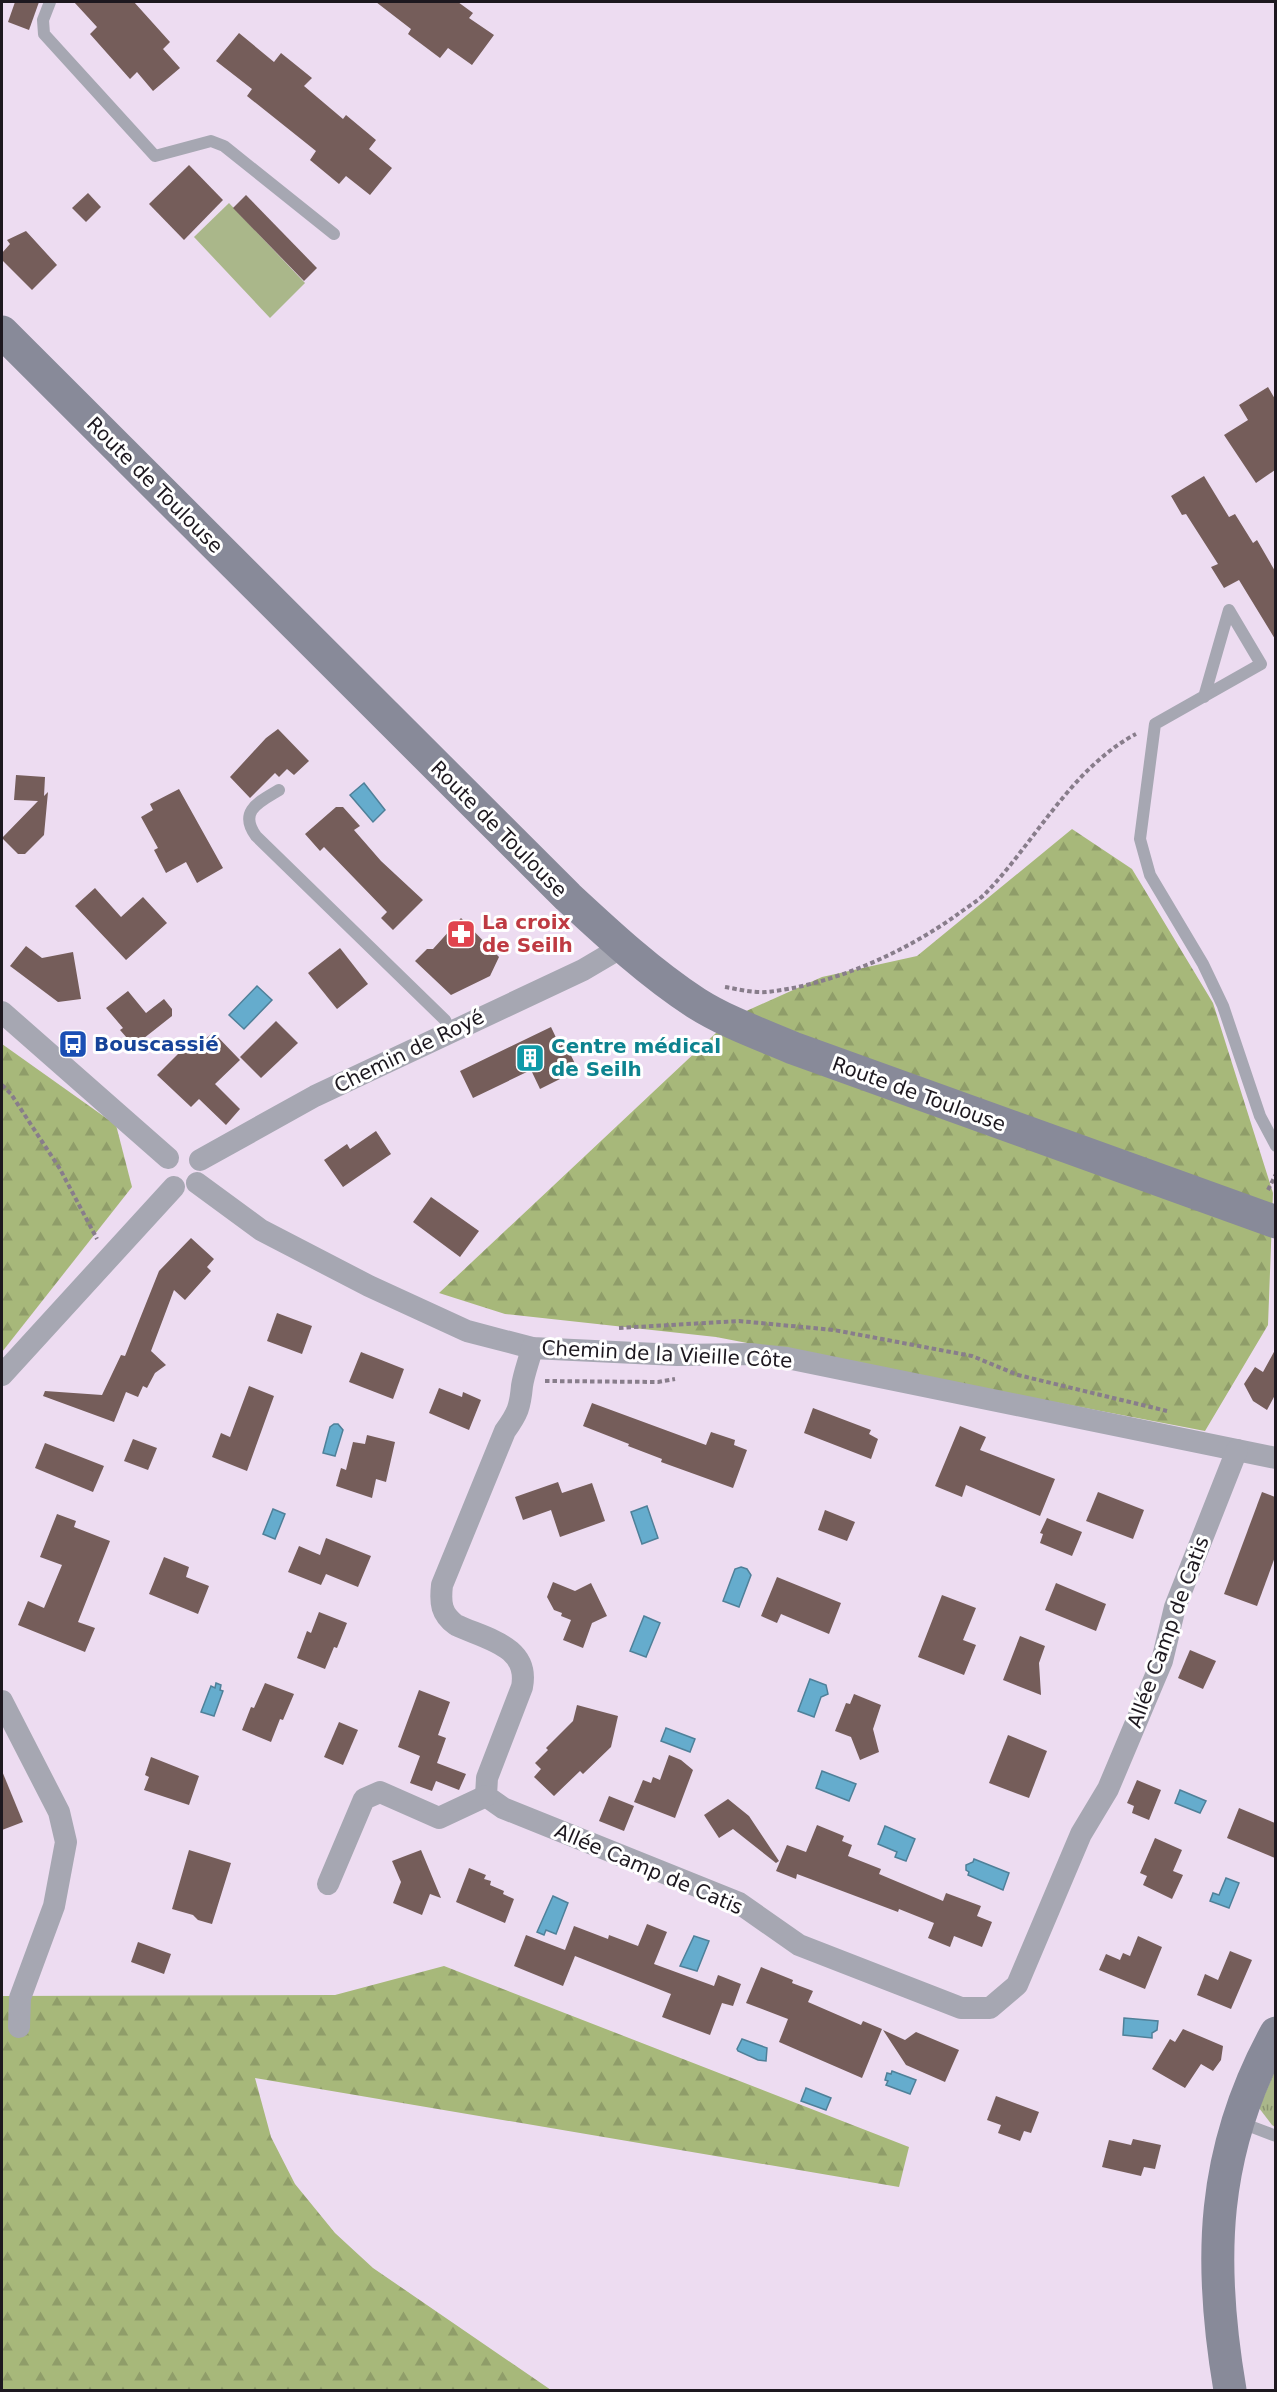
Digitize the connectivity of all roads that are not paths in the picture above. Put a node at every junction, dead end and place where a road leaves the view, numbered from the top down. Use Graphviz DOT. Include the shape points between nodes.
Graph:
graph roads {
  1 [pos="50,2"];
  2 [pos="334,234"];
  3 [pos="2,332"];
  4 [pos="1204,697"];
  5 [pos="279,790"];
  6 [pos="622,946"];
  7 [pos="2,1012"];
  8 [pos="450,1031"];
  9 [pos="1275,1146"];
  10 [pos="168,1158"];
  11 [pos="200,1160"];
  12 [pos="197,1183"];
  13 [pos="174,1187"];
  14 [pos="1275,1222"];
  15 [pos="532,1348"];
  16 [pos="2,1376"];
  17 [pos="1236,1450"];
  18 [pos="1275,1458"];
  19 [pos="2,1701"];
  20 [pos="486,1796"];
  21 [pos="328,1884"];
  22 [pos="19,2027"];
  23 [pos="1275,2033"];
  24 [pos="1238,2121"];
  25 [pos="1275,2136"];
  26 [pos="1230,2391"];
  1 -- 2 [label="lane" via="43,20 44,34 155,156 211,141 224,146"];
  3 -- 6 [label="main road, Route de Toulouse" via="568,897"];
  4 -- 4 [label="lane" via="1261,664 1229,610 1213,664"];
  4 -- 9 [label="lane" via="1155,724 1140,839 1150,876 1203,964 1223,1006 1260,1116"];
  5 -- 8 [label="lane" via="251,810 248,819 256,836 445,1020"];
  6 -- 8 [label="street, Chemin de Royé" via="583,970"];
  6 -- 14 [label="main road, Route de Toulouse" via="698,1004 760,1034"];
  7 -- 10 [label="street"];
  8 -- 11 [label="street, Chemin de Royé" via="315,1096"];
  10 -- 11 [label="street" via="188,1151"];
  10 -- 13 [label="street" via="164,1174"];
  11 -- 12 [label="street" via="202,1172"];
  12 -- 13 [label="street" via="182,1190"];
  12 -- 15 [label="street, Chemin de la Vieille Côte" via="261,1230 369,1286 467,1332"];
  13 -- 16 [label="street"];
  15 -- 17 [label="street, Chemin de la Vieille Côte" via="787,1358"];
  15 -- 20 [label="street" via="522,1399 442,1585 440,1604 456,1626 514,1652 524,1674 487,1778"];
  17 -- 18 [label="street, Chemin de la Vieille Côte"];
  17 -- 20 [label="street, Allée Camp de Catis" via="1175,1607 1162,1661 1108,1789 1081,1834 1017,1985 990,2008 961,2008 799,1945 739,1903 503,1808"];
  19 -- 22 [label="street" via="58,1812 66,1842 54,1906 20,1998"];
  20 -- 21 [label="street" via="438,1818 380,1792 364,1799"];
  23 -- 24 [label="main road"];
  24 -- 25 [label="lane"];
  24 -- 26 [label="main road" via="1224,2176 1217,2231 1216,2277"];
}
